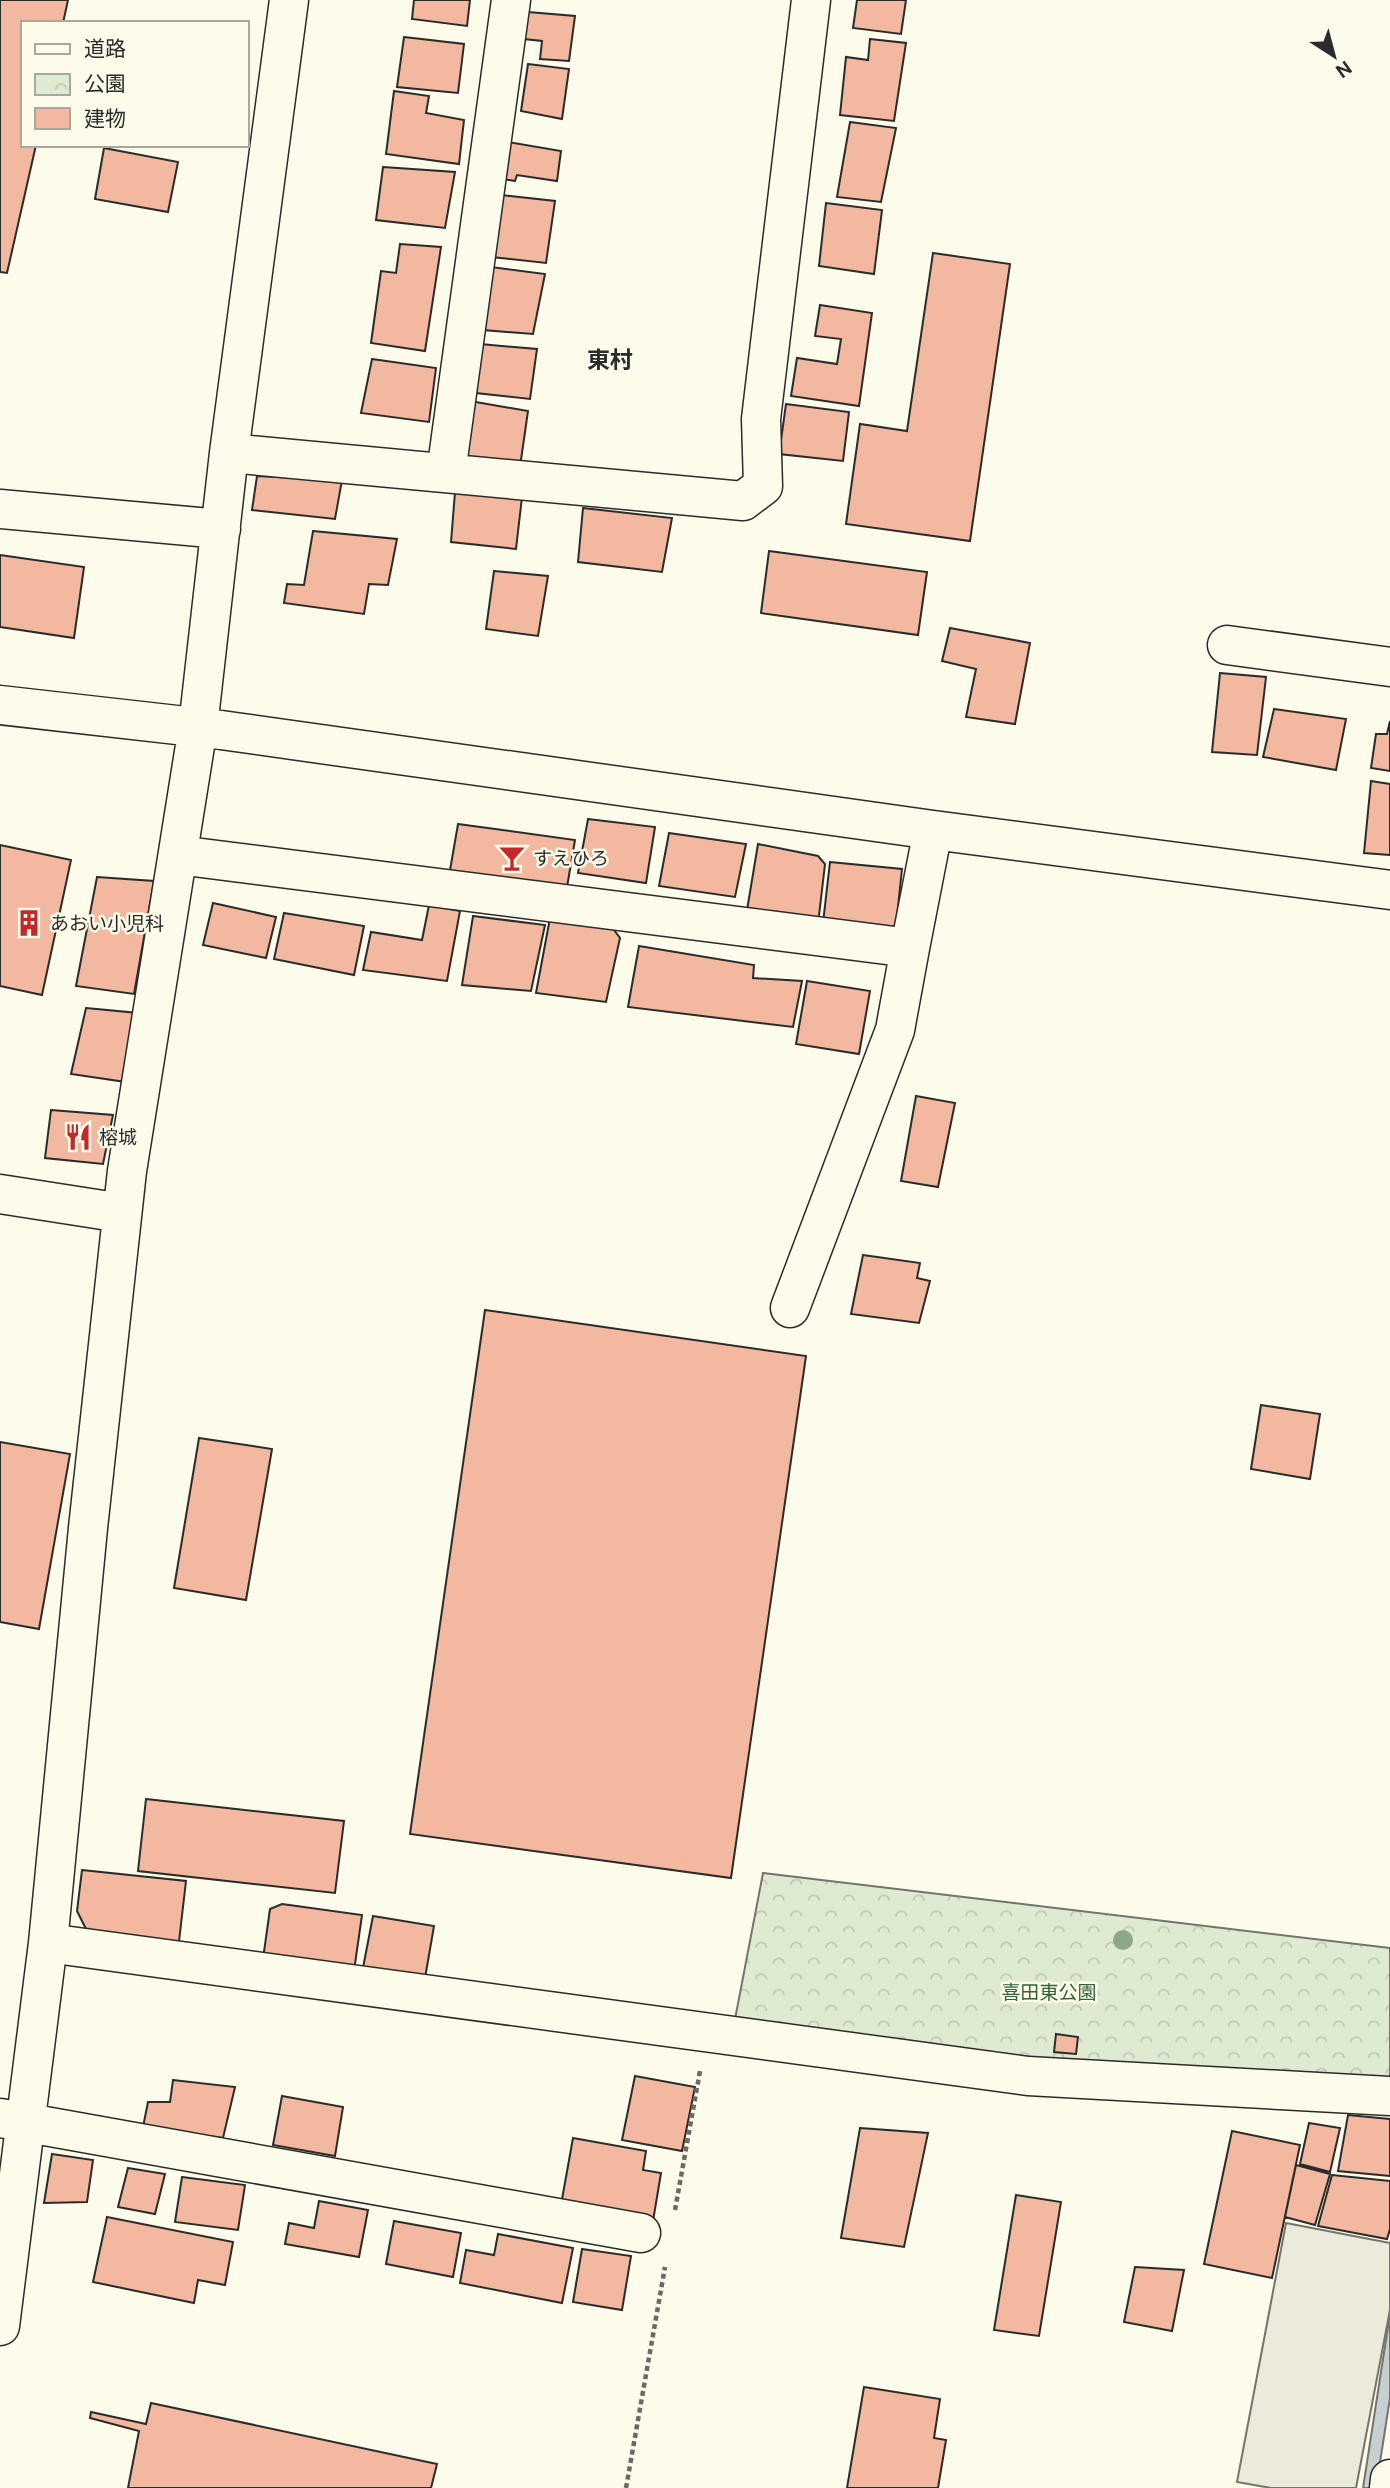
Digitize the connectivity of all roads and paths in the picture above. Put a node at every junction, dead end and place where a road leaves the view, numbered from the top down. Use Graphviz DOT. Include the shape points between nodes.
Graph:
graph roads {
  1 [pos="289,0"];
  2 [pos="511,0"];
  3 [pos="811,0"];
  4 [pos="229,453"];
  5 [pos="446,473"];
  6 [pos="0,509"];
  7 [pos="220,529"];
  8 [pos="1227,645"];
  9 [pos="1390,667"];
  10 [pos="0,705"];
  11 [pos="198,727"];
  12 [pos="933,830"];
  13 [pos="178,855"];
  14 [pos="1390,890"];
  15 [pos="910,948"];
  16 [pos="0,1194"];
  17 [pos="122,1213"];
  18 [pos="790,1308"];
  19 [pos="48,1943"];
  20 [pos="1390,2096"];
  21 [pos="13,2120"];
  22 [pos="641,2232"];
  23 [pos="0,2326"];
  24 [pos="1390,2479"];
  25 [pos="1389,2488"];
  1 -- 4 [label="street"];
  2 -- 5 [label="street"];
  3 -- 5 [label="street" via="761,419 763,486 743,501"];
  4 -- 5 [label="street"];
  4 -- 7 [label="street"];
  6 -- 7 [label="street"];
  7 -- 11 [label="street"];
  8 -- 9 [label="street"];
  10 -- 11 [label="street"];
  11 -- 12 [label="street"];
  11 -- 13 [label="street"];
  12 -- 14 [label="street"];
  12 -- 15 [label="street"];
  13 -- 15 [label="street"];
  13 -- 17 [label="street"];
  15 -- 18 [label="street" via="895,1030"];
  16 -- 17 [label="street"];
  17 -- 19 [label="street"];
  19 -- 20 [label="street" via="1027,2076"];
  19 -- 21 [label="street"];
  21 -- 22 [label="street"];
  21 -- 23 [label="street"];
  24 -- 25 [label="street"];
}
